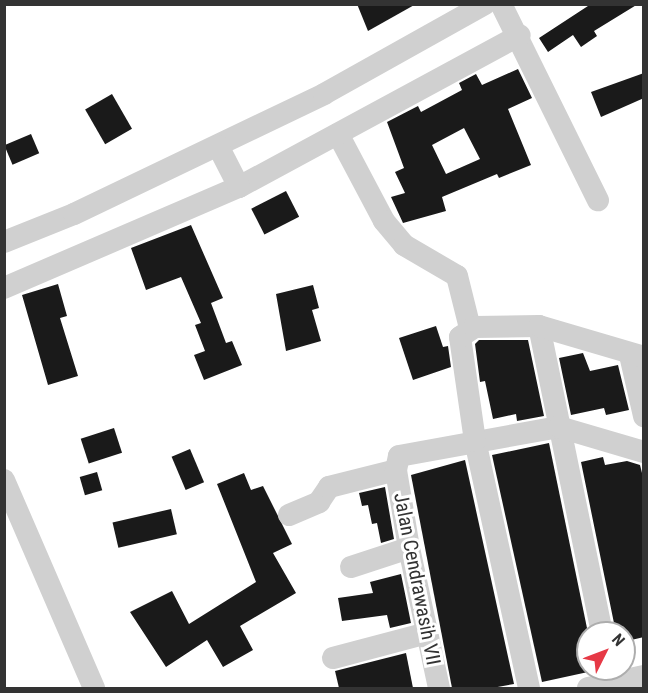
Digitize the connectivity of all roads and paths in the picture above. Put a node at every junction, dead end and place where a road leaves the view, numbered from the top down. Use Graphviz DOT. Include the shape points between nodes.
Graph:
graph roads {
  1 [pos="485,4"];
  2 [pos="501,4"];
  3 [pos="518,33"];
  4 [pos="338,134"];
  5 [pos="219,150"];
  6 [pos="236,183"];
  7 [pos="598,200"];
  8 [pos="4,242"];
  9 [pos="5,286"];
  10 [pos="539,326"];
  11 [pos="470,328"];
  12 [pos="637,356"];
  13 [pos="644,416"];
  14 [pos="559,427"];
  15 [pos="475,441"];
  16 [pos="644,452"];
  17 [pos="396,470"];
  18 [pos="4,480"];
  19 [pos="289,515"];
  20 [pos="409,548"];
  21 [pos="351,567"];
  22 [pos="599,621"];
  23 [pos="427,633"];
  24 [pos="333,658"];
  25 [pos="615,681"];
  26 [pos="94,688"];
  27 [pos="440,688"];
  28 [pos="530,688"];
  29 [pos="588,688"];
  1 -- 5 [label="street"];
  2 -- 3 [label="street"];
  3 -- 4 [label="street"];
  3 -- 7 [label="street"];
  4 -- 6 [label="street"];
  4 -- 11 [label="street" via="384,221 404,245 457,276"];
  5 -- 6 [label="street"];
  5 -- 8 [label="street"];
  6 -- 9 [label="street"];
  10 -- 11 [label="street"];
  10 -- 12 [label="street"];
  10 -- 14 [label="street"];
  11 -- 15 [label="street" via="459,341"];
  12 -- 13 [label="street"];
  14 -- 15 [label="street"];
  14 -- 16 [label="street"];
  14 -- 22 [label="street"];
  15 -- 17 [label="street" via="402,454"];
  15 -- 28 [label="street"];
  17 -- 19 [label="street" via="330,487 319,502"];
  17 -- 20 [label="street, Jalan Cendrawasih VII"];
  18 -- 26 [label="street"];
  20 -- 21 [label="street"];
  20 -- 23 [label="street, Jalan Cendrawasih VII"];
  23 -- 24 [label="street"];
  23 -- 27 [label="street, Jalan Cendrawasih VII"];
  25 -- 29 [label="street"];
}
